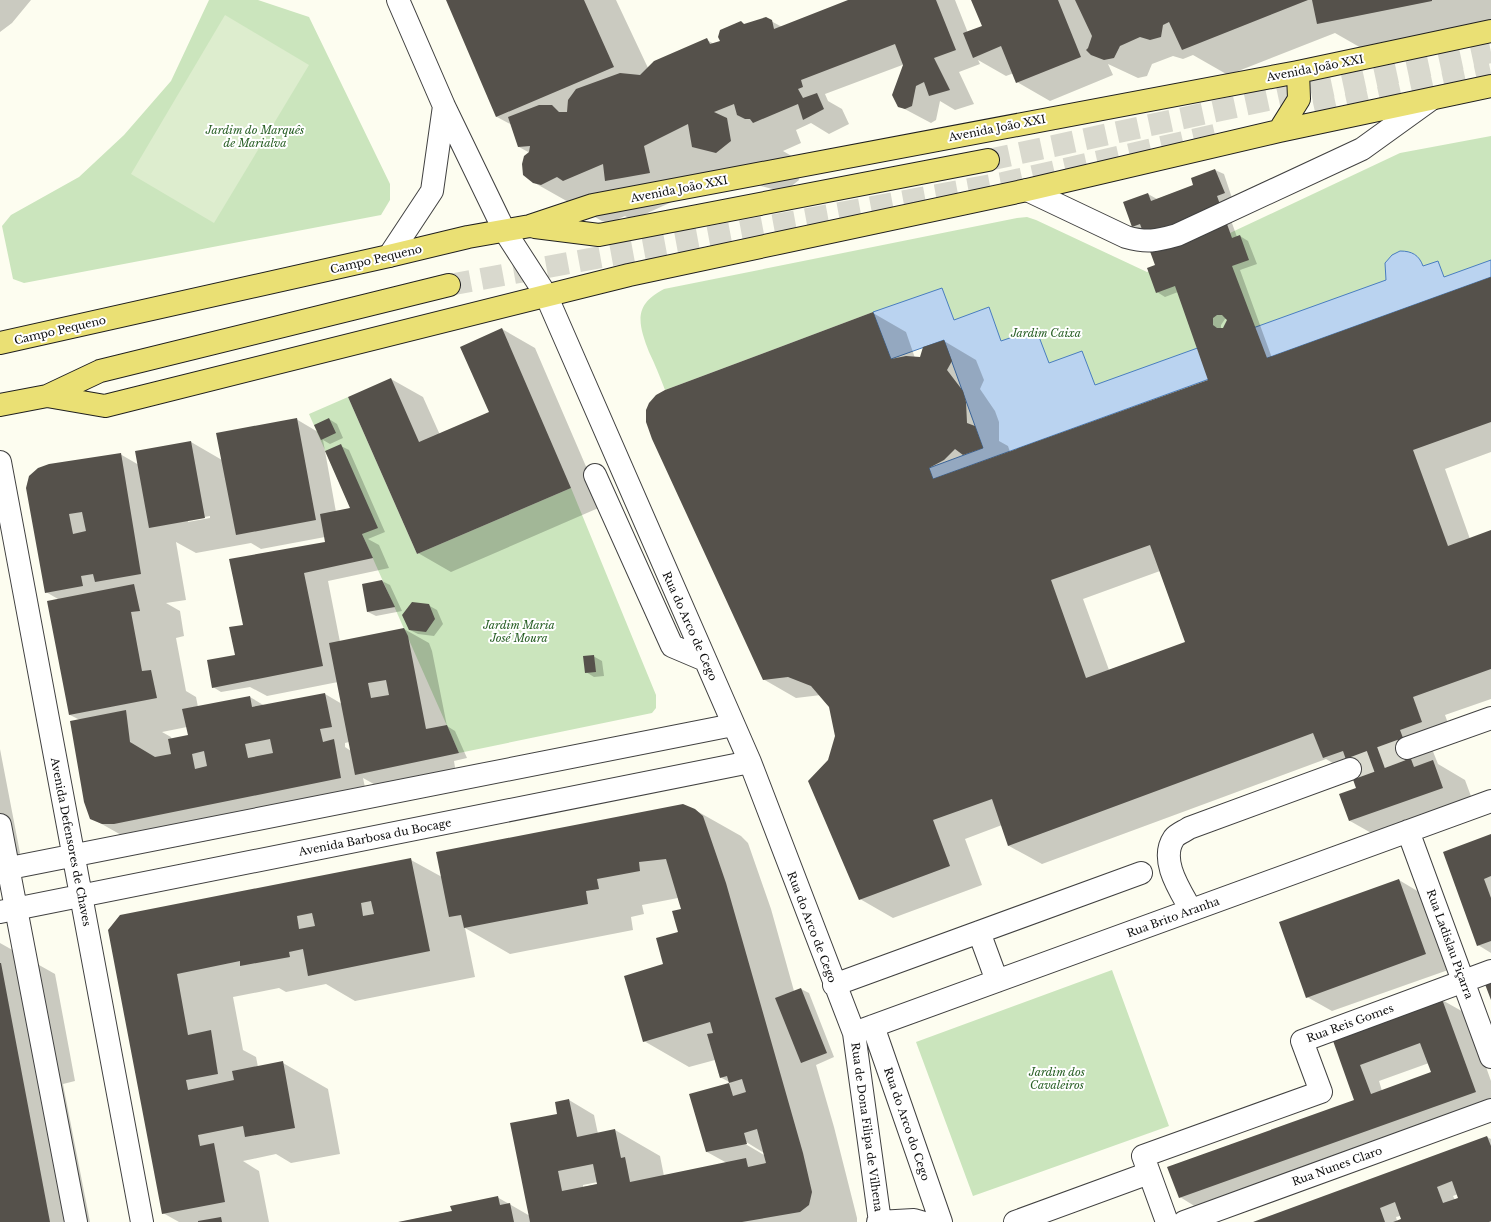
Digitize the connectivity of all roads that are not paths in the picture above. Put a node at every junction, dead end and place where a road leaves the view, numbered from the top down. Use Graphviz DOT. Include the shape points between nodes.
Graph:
graph roads {
  1 [pos="398,0"];
  2 [pos="1491,31"];
  3 [pos="1298,72"];
  4 [pos="1491,86"];
  5 [pos="1430,100"];
  6 [pos="444,106"];
  7 [pos="1279,131"];
  8 [pos="988,160"];
  9 [pos="1027,190"];
  10 [pos="530,226"];
  11 [pos="504,230"];
  12 [pos="389,256"];
  13 [pos="449,285"];
  14 [pos="546,295"];
  15 [pos="0,343"];
  16 [pos="47,396"];
  17 [pos="0,405"];
  18 [pos="0,462"];
  19 [pos="595,475"];
  20 [pos="9,554"];
  21 [pos="705,660"];
  22 [pos="1491,718"];
  23 [pos="733,725"];
  24 [pos="1407,748"];
  25 [pos="750,762"];
  26 [pos="1350,769"];
  27 [pos="1491,801"];
  28 [pos="0,825"];
  29 [pos="1408,831"];
  30 [pos="74,855"];
  31 [pos="4,869"];
  32 [pos="1141,873"];
  33 [pos="81,896"];
  34 [pos="1191,910"];
  35 [pos="8,911"];
  36 [pos="979,932"];
  37 [pos="1491,972"];
  38 [pos="997,981"];
  39 [pos="1463,982"];
  40 [pos="834,985"];
  41 [pos="864,1029"];
  42 [pos="1491,1057"];
  43 [pos="1491,1110"];
  44 [pos="1146,1164"];
  45 [pos="76,1222"];
  46 [pos="142,1222"];
  47 [pos="880,1222"];
  48 [pos="922,1222"];
  49 [pos="941,1222"];
  50 [pos="1015,1222"];
  51 [pos="1168,1222"];
  52 [pos="1184,1222"];
  1 -- 6 [label="street"];
  2 -- 3 [label="main road, Avenida João XXI"];
  3 -- 7 [label="main road" via="1299,99"];
  3 -- 10 [label="main road, Avenida João XXI" via="592,205"];
  4 -- 5 [label="main road"];
  5 -- 7 [label="main road"];
  5 -- 9 [label="street" via="1362,149 1177,235 1156,241 1142,242 1126,237"];
  6 -- 11 [label="street"];
  6 -- 12 [label="street" via="432,191"];
  7 -- 9 [label="main road"];
  8 -- 10 [label="main road" via="599,235"];
  9 -- 14 [label="main road" via="636,273"];
  10 -- 11 [label="main road, Avenida João XXI"];
  11 -- 12 [label="main road, Campo Pequeno"];
  11 -- 14 [label="street, Rua do Arco de Cego"];
  12 -- 15 [label="main road, Campo Pequeno"];
  13 -- 16 [label="main road" via="100,370"];
  14 -- 16 [label="main road" via="105,406"];
  14 -- 21 [label="street, Rua do Arco de Cego"];
  16 -- 17 [label="main road"];
  18 -- 20 [label="street, Avenida Defensores de Chaves"];
  19 -- 21 [label="street" via="672,646"];
  20 -- 30 [label="street, Avenida Defensores de Chaves"];
  21 -- 23 [label="street, Rua do Arco de Cego"];
  22 -- 24 [label="street"];
  23 -- 25 [label="street, Rua do Arco de Cego"];
  23 -- 30 [label="street"];
  25 -- 33 [label="street, Avenida Barbosa du Bocage"];
  25 -- 40 [label="street, Rua do Arco de Cego"];
  26 -- 34 [label="street" via="1190,828 1174,838 1168,853 1171,870"];
  27 -- 29 [label="street, Rua Brito Aranha"];
  28 -- 31 [label="street"];
  29 -- 34 [label="street, Rua Brito Aranha"];
  29 -- 39 [label="street, Rua Ladislau Piçarra"];
  30 -- 31 [label="street"];
  30 -- 33 [label="street, Avenida Defensores de Chaves"];
  31 -- 35 [label="street"];
  32 -- 36 [label="street"];
  33 -- 35 [label="street, Avenida Barbosa du Bocage"];
  33 -- 46 [label="street, Avenida Defensores de Chaves"];
  34 -- 38 [label="street, Rua Brito Aranha"];
  35 -- 45 [label="street"];
  36 -- 38 [label="street"];
  36 -- 40 [label="street"];
  37 -- 39 [label="street, Rua Reis Gomes"];
  38 -- 41 [label="street, Rua Brito Aranha"];
  39 -- 42 [label="street, Rua Ladislau Piçarra"];
  39 -- 44 [label="street, Rua Reis Gomes" via="1302,1041 1320,1092"];
  40 -- 41 [label="street, Rua do Arco de Cego"];
  41 -- 47 [label="street, Rua de Dona Filipa de Vilhena"];
  41 -- 49 [label="street, Rua do Arco do Cego"];
  43 -- 52 [label="street, Rua Nunes Claro"];
  44 -- 50 [label="street"];
  44 -- 51 [label="street"];
  47 -- 48 [label="street"];
}
